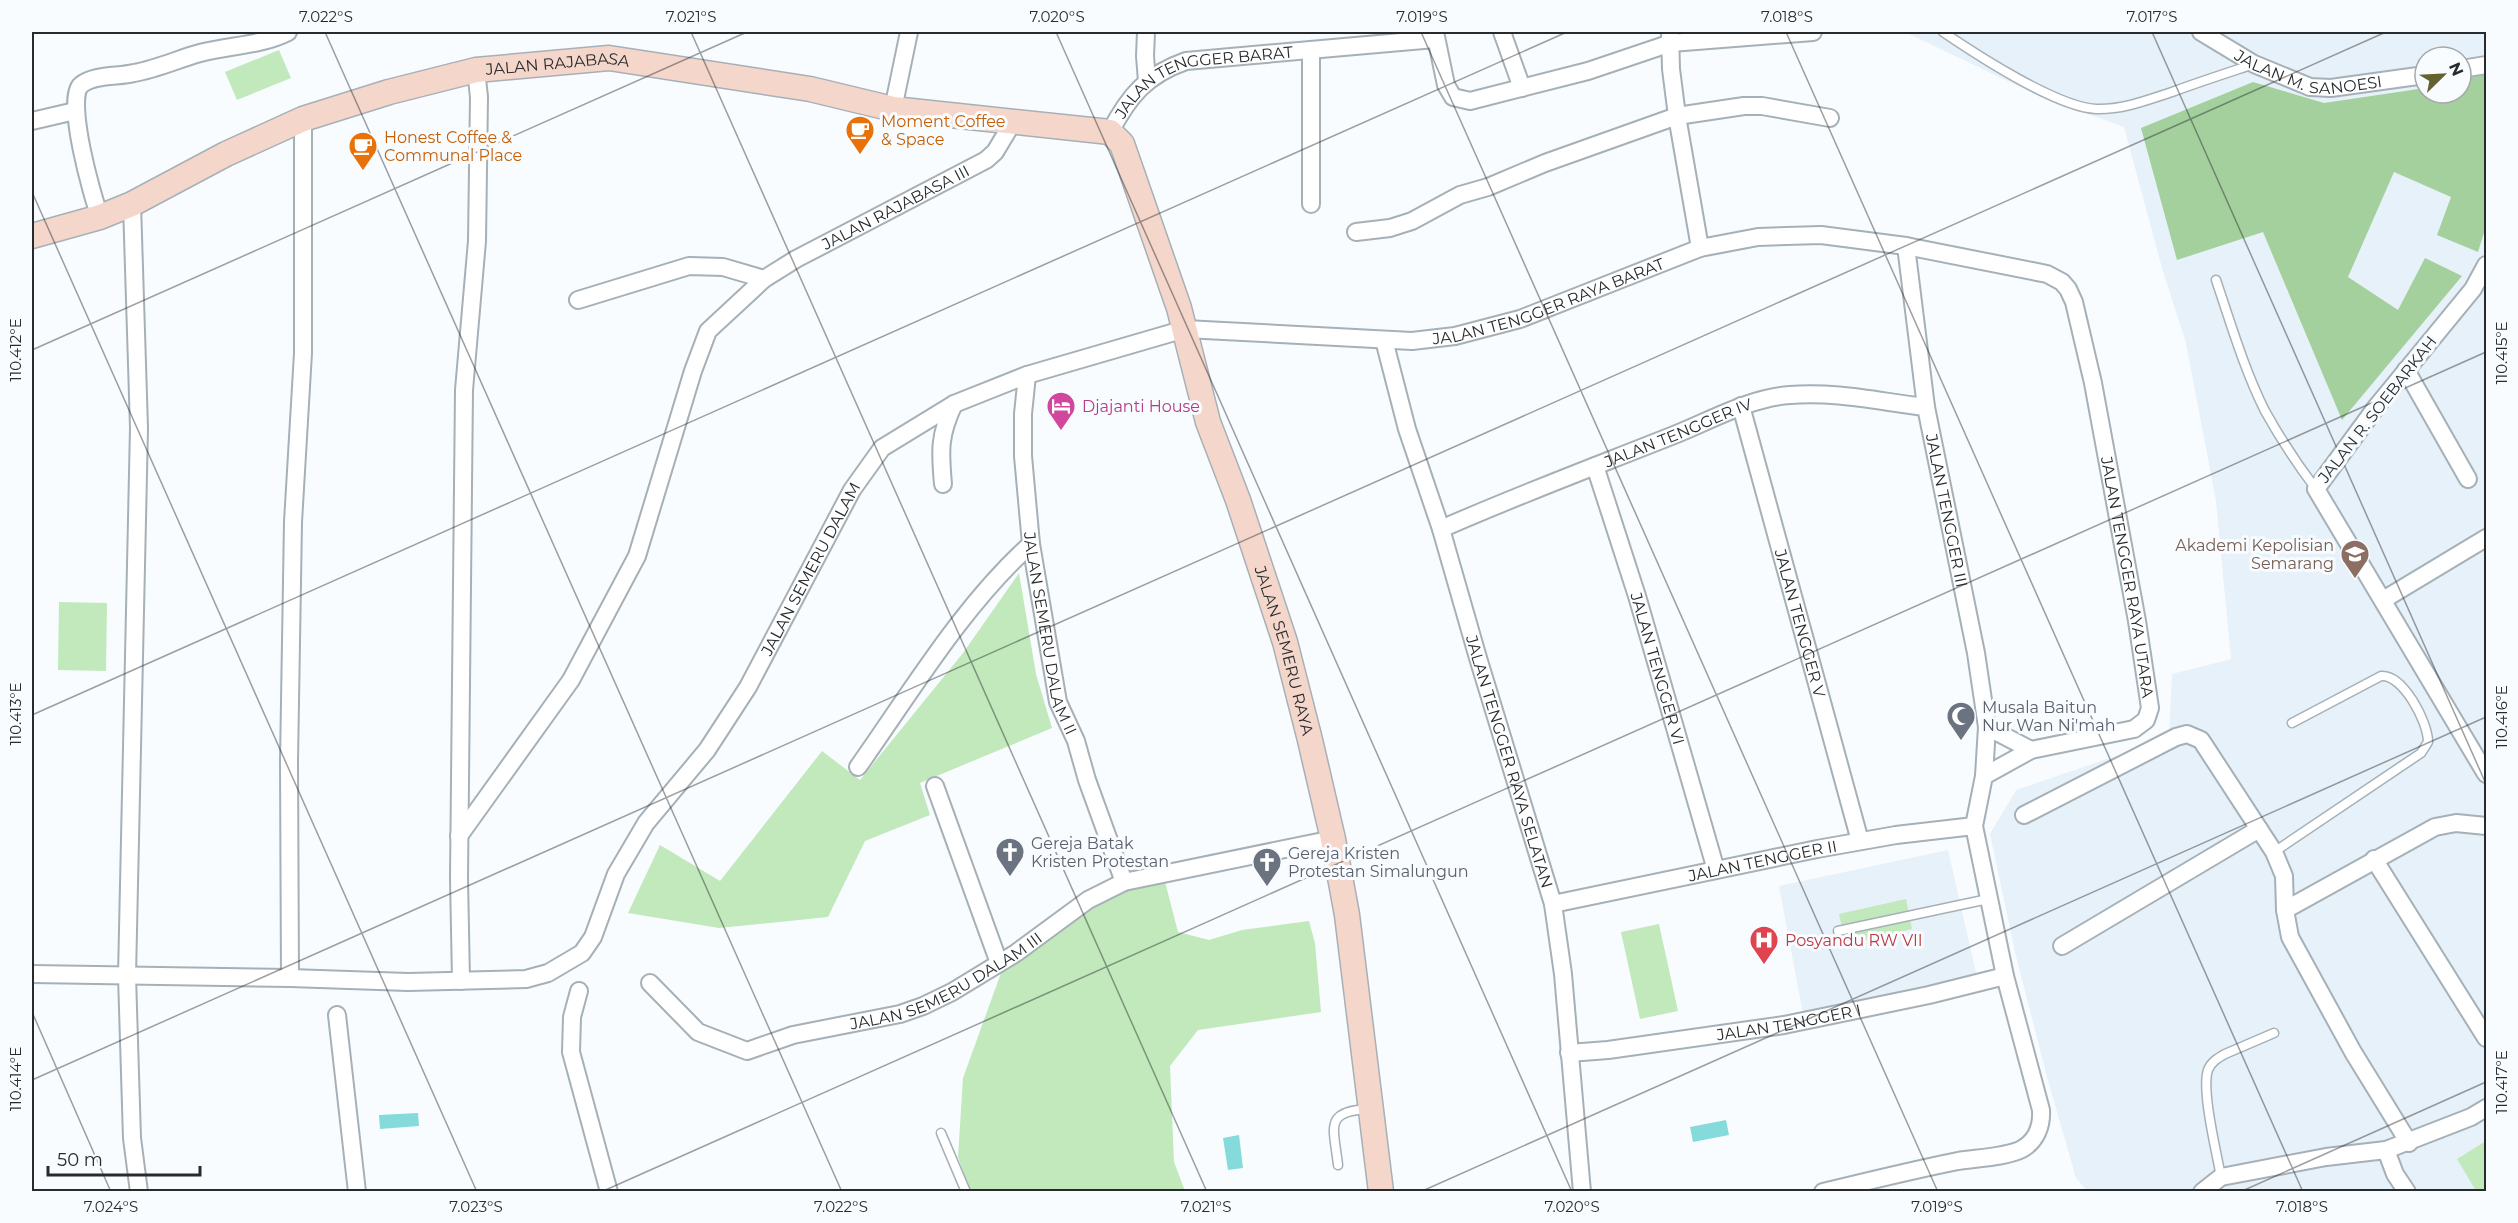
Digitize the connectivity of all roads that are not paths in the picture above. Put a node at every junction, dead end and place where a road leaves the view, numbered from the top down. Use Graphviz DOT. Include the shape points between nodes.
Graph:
graph roads {
  1 [pos="288,32"];
  2 [pos="909,32"];
  3 [pos="1146,32"];
  4 [pos="1502,32"];
  5 [pos="1813,32"];
  6 [pos="1942,32"];
  7 [pos="2201,32"];
  8 [pos="1435,35"];
  9 [pos="1670,37"];
  10 [pos="1311,50"];
  11 [pos="2254,64"];
  12 [pos="476,70"];
  13 [pos="2413,77"];
  14 [pos="1147,81"];
  15 [pos="1522,88"];
  16 [pos="892,109"];
  17 [pos="75,111"];
  18 [pos="1677,116"];
  19 [pos="1830,118"];
  20 [pos="303,119"];
  21 [pos="32,121"];
  22 [pos="1013,122"];
  23 [pos="1110,132"];
  24 [pos="132,204"];
  25 [pos="1311,204"];
  26 [pos="100,217"];
  27 [pos="1356,232"];
  28 [pos="32,236"];
  29 [pos="1906,246"];
  30 [pos="1700,248"];
  31 [pos="2487,265"];
  32 [pos="764,279"];
  33 [pos="2216,280"];
  34 [pos="578,300"];
  35 [pos="1185,329"];
  36 [pos="1384,340"];
  37 [pos="2406,370"];
  38 [pos="1027,375"];
  39 [pos="954,404"];
  40 [pos="1741,406"];
  41 [pos="1926,407"];
  42 [pos="1594,466"];
  43 [pos="2468,479"];
  44 [pos="943,484"];
  45 [pos="2316,489"];
  46 [pos="1442,529"];
  47 [pos="2487,538"];
  48 [pos="1031,544"];
  49 [pos="2383,600"];
  50 [pos="2292,723"];
  51 [pos="1987,727"];
  52 [pos="2031,750"];
  53 [pos="858,767"];
  54 [pos="2487,774"];
  55 [pos="1984,776"];
  56 [pos="935,786"];
  57 [pos="2024,815"];
  58 [pos="1974,826"];
  59 [pos="2487,826"];
  60 [pos="2259,829"];
  61 [pos="459,836"];
  62 [pos="1333,839"];
  63 [pos="1860,841"];
  64 [pos="2274,852"];
  65 [pos="2374,859"];
  66 [pos="1716,870"];
  67 [pos="1124,882"];
  68 [pos="1988,899"];
  69 [pos="1553,904"];
  70 [pos="2285,910"];
  71 [pos="1838,931"];
  72 [pos="2062,946"];
  73 [pos="999,963"];
  74 [pos="32,974"];
  75 [pos="127,976"];
  76 [pos="2005,976"];
  77 [pos="290,978"];
  78 [pos="461,981"];
  79 [pos="650,983"];
  80 [pos="579,991"];
  81 [pos="337,1015"];
  82 [pos="2274,1033"];
  83 [pos="2487,1038"];
  84 [pos="1569,1053"];
  85 [pos="1372,1108"];
  86 [pos="2487,1108"];
  87 [pos="941,1132"];
  88 [pos="2409,1143"];
  89 [pos="2386,1150"];
  90 [pos="1338,1165"];
  91 [pos="2221,1177"];
  92 [pos="139,1191"];
  93 [pos="357,1191"];
  94 [pos="609,1191"];
  95 [pos="966,1191"];
  96 [pos="1381,1191"];
  97 [pos="1582,1191"];
  98 [pos="1823,1191"];
  99 [pos="2202,1191"];
  100 [pos="2407,1191"];
  1 -- 17 [label="street" via="249,45 202,52 135,73 97,79 81,85 75,95"];
  2 -- 16 [label="street"];
  3 -- 14 [label="street"];
  4 -- 15 [label="street"];
  5 -- 9 [label="street, JALAN TENGGER BARAT"];
  6 -- 11 [label="lane" via="1985,61 2060,99 2097,109 2126,107"];
  7 -- 11 [label="street, JALAN M. SANOESI"];
  8 -- 10 [label="street, JALAN TENGGER BARAT"];
  8 -- 15 [label="street, JALAN TENGGER BARAT" via="1446,85 1453,97 1470,100"];
  9 -- 15 [label="street, JALAN TENGGER BARAT" via="1588,71"];
  9 -- 18 [label="street"];
  10 -- 14 [label="street, JALAN TENGGER BARAT" via="1186,61"];
  10 -- 25 [label="street, JALAN TENGGER BARAT"];
  11 -- 13 [label="street, JALAN M. SANOESI" via="2310,87 2331,88"];
  12 -- 16 [label="street, JALAN RAJABASA" via="609,58 810,89"];
  12 -- 20 [label="street, JALAN RAJABASA"];
  12 -- 61 [label="street" via="477,241 464,390"];
  14 -- 23 [label="street, JALAN TENGGER BARAT" via="1125,104"];
  16 -- 22 [label="street, JALAN RAJABASA"];
  17 -- 21 [label="street"];
  17 -- 26 [label="street"];
  18 -- 19 [label="street" via="1762,106"];
  18 -- 27 [label="street" via="1460,195 1412,221"];
  18 -- 30 [label="street"];
  20 -- 24 [label="street, JALAN RAJABASA"];
  20 -- 77 [label="street" via="303,352 293,522 289,761"];
  22 -- 23 [label="street, JALAN RAJABASA"];
  22 -- 32 [label="street, JALAN RAJABASA III" via="986,160"];
  23 -- 35 [label="street, JALAN SEMERU RAYA" via="1122,144"];
  24 -- 26 [label="street, JALAN RAJABASA"];
  24 -- 75 [label="street" via="140,428"];
  26 -- 28 [label="street, JALAN RAJABASA"];
  29 -- 30 [label="street, JALAN TENGGER RAYA BARAT" via="1821,235 1758,237"];
  29 -- 41 [label="street, JALAN TENGGER III"];
  29 -- 52 [label="street, JALAN TENGGER RAYA UTARA" via="2047,274 2062,282 2074,302 2138,621 2150,708 2146,720 2134,729"];
  30 -- 36 [label="street, JALAN TENGGER RAYA BARAT" via="1520,319 1455,336"];
  31 -- 37 [label="street, JALAN R. SOEBARKAH" via="2473,289"];
  32 -- 34 [label="street" via="723,267 689,266"];
  32 -- 61 [label="street, JALAN RAJABASA III" via="708,330 637,556 571,680"];
  33 -- 45 [label="lane" via="2244,364 2265,411"];
  35 -- 36 [label="street, JALAN TENGGER RAYA BARAT"];
  35 -- 38 [label="street, JALAN SEMERU DALAM"];
  35 -- 62 [label="street, JALAN SEMERU RAYA" via="1208,422 1285,642"];
  36 -- 46 [label="street, JALAN TENGGER RAYA SELATAN" via="1407,429"];
  37 -- 43 [label="street"];
  37 -- 45 [label="street, JALAN R. SOEBARKAH"];
  38 -- 39 [label="street, JALAN SEMERU DALAM"];
  38 -- 48 [label="street, JALAN SEMERU DALAM II" via="1023,456"];
  39 -- 44 [label="street" via="944,426 940,454"];
  39 -- 78 [label="street, JALAN SEMERU DALAM" via="882,447 852,490 748,687 707,750 646,824 616,874 592,938 582,953 548,973 526,979"];
  40 -- 41 [label="street, JALAN TENGGER IV" via="1809,394"];
  40 -- 42 [label="street, JALAN TENGGER IV"];
  40 -- 63 [label="street, JALAN TENGGER V"];
  41 -- 51 [label="street, JALAN TENGGER III" via="1976,653"];
  42 -- 46 [label="street, JALAN TENGGER IV"];
  42 -- 66 [label="street, JALAN TENGGER VI" via="1637,596"];
  45 -- 49 [label="street, JALAN R. SOEBARKAH"];
  46 -- 69 [label="street, JALAN TENGGER RAYA SELATAN"];
  47 -- 49 [label="street"];
  48 -- 53 [label="street" via="1006,566"];
  48 -- 67 [label="street, JALAN SEMERU DALAM II" via="1058,702 1076,741"];
  49 -- 54 [label="street, JALAN R. SOEBARKAH"];
  50 -- 64 [label="lane" via="2386,676 2398,682 2414,705 2428,742 2421,753"];
  51 -- 52 [label="street"];
  51 -- 55 [label="street, JALAN TENGGER III"];
  52 -- 55 [label="street, JALAN TENGGER RAYA UTARA"];
  55 -- 58 [label="street"];
  56 -- 73 [label="street"];
  57 -- 60 [label="street" via="2187,734 2207,747"];
  58 -- 63 [label="street, JALAN TENGGER II"];
  58 -- 68 [label="street"];
  59 -- 65 [label="street" via="2435,826"];
  60 -- 64 [label="street"];
  60 -- 72 [label="street"];
  61 -- 78 [label="street"];
  62 -- 67 [label="street, JALAN SEMERU DALAM III"];
  62 -- 85 [label="street, JALAN SEMERU RAYA"];
  63 -- 66 [label="street, JALAN TENGGER II"];
  64 -- 70 [label="street" via="2284,876"];
  65 -- 70 [label="street"];
  65 -- 83 [label="street"];
  66 -- 69 [label="street, JALAN TENGGER II"];
  67 -- 73 [label="street, JALAN SEMERU DALAM III" via="1088,900"];
  68 -- 71 [label="lane"];
  68 -- 76 [label="street"];
  69 -- 84 [label="street, JALAN TENGGER RAYA SELATAN"];
  70 -- 88 [label="street" via="2290,937 2300,958"];
  73 -- 79 [label="street, JALAN SEMERU DALAM III" via="923,1006 793,1035 747,1051 702,1035"];
  74 -- 75 [label="street"];
  75 -- 77 [label="street"];
  75 -- 92 [label="street" via="132,1138"];
  76 -- 84 [label="street, JALAN TENGGER I" via="1784,1025"];
  76 -- 98 [label="street" via="2041,1110 2035,1136 2017,1151"];
  77 -- 78 [label="street"];
  80 -- 94 [label="street" via="570,1052"];
  81 -- 93 [label="street"];
  82 -- 91 [label="lane" via="2225,1054 2208,1071 2207,1090"];
  84 -- 97 [label="street, JALAN TENGGER RAYA SELATAN"];
  85 -- 90 [label="lane" via="1337,1116 1334,1122"];
  85 -- 96 [label="street, JALAN SEMERU RAYA"];
  86 -- 88 [label="street"];
  87 -- 95 [label="lane"];
  88 -- 89 [label="street"];
  89 -- 91 [label="street"];
  89 -- 100 [label="street"];
  91 -- 99 [label="street"];
}
